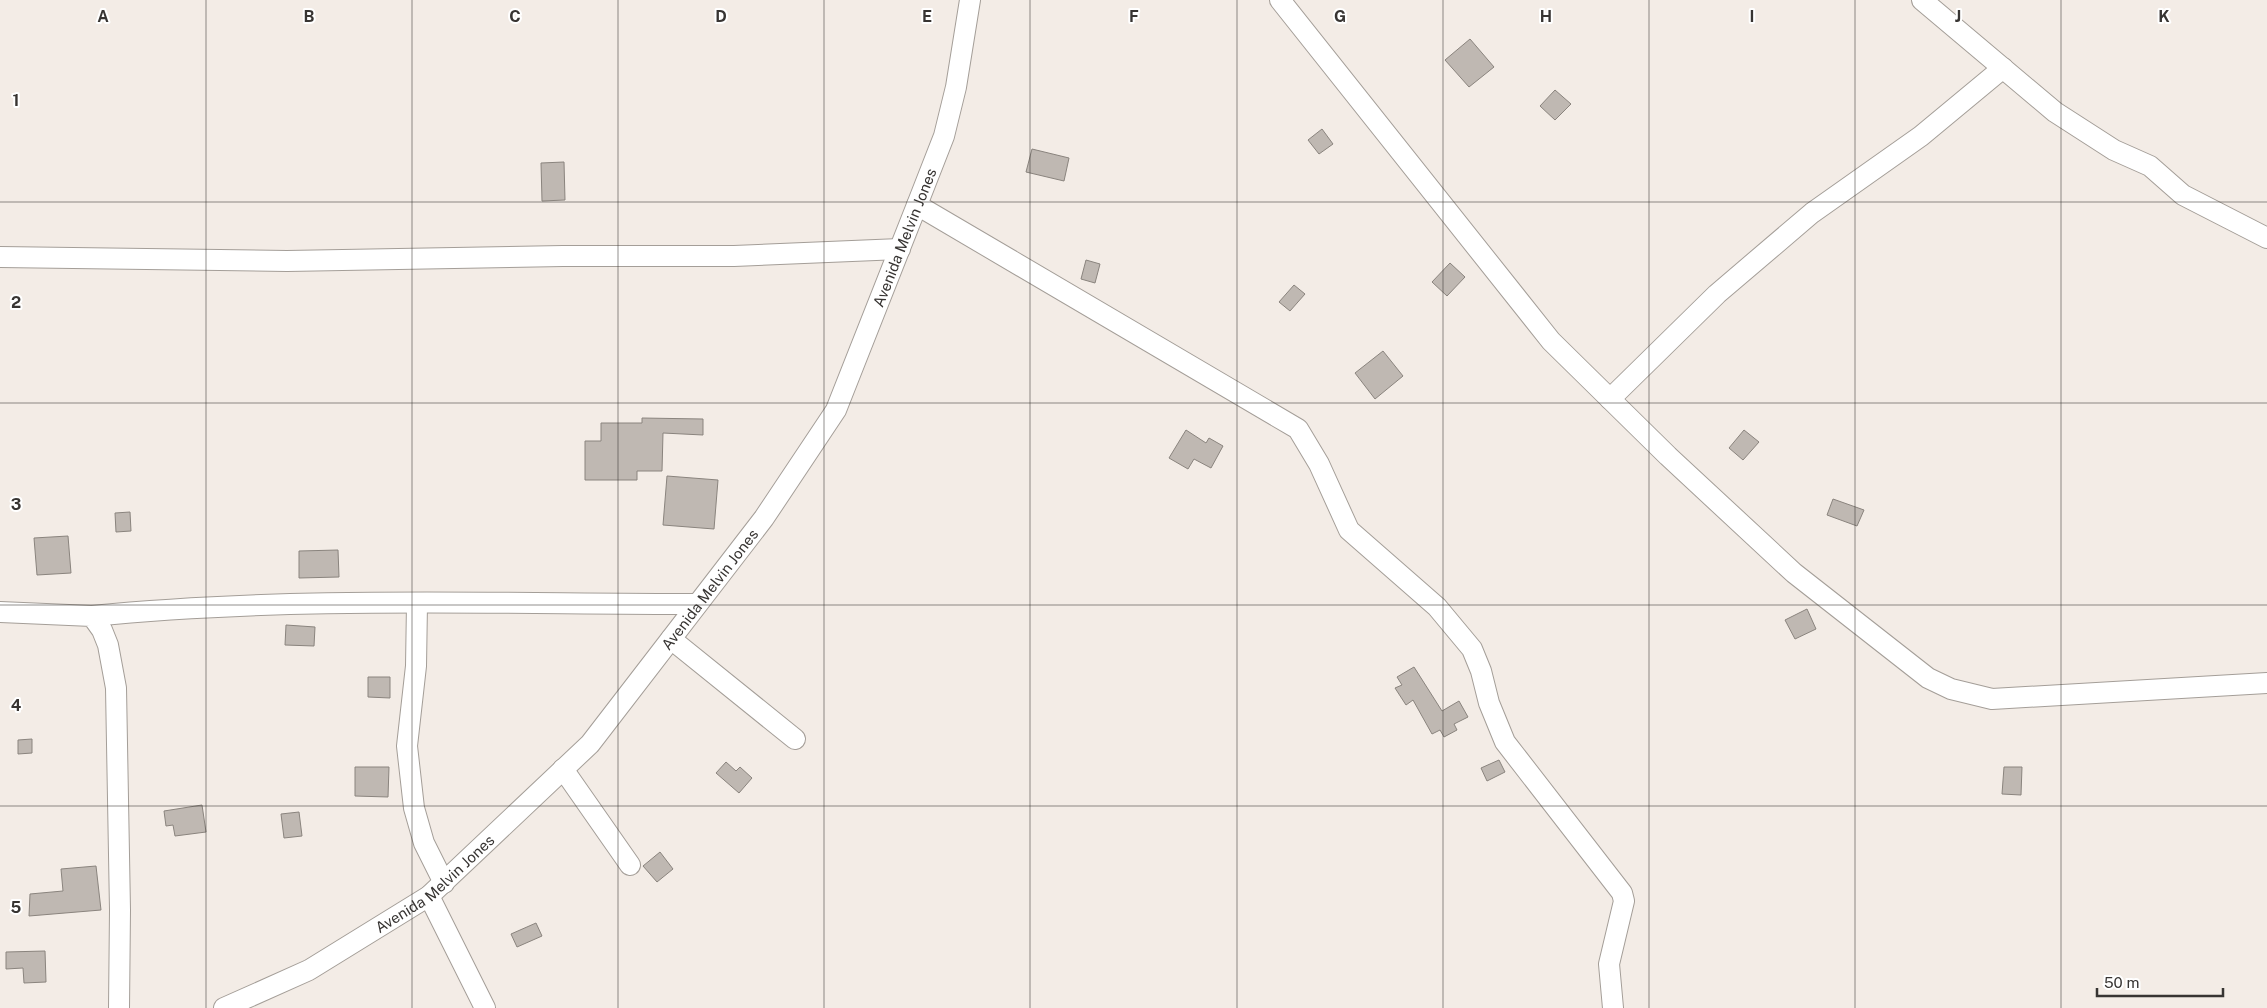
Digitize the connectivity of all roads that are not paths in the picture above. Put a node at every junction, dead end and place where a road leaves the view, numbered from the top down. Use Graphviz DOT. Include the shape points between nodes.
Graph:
graph roads {
  1 [pos="970,0"];
  2 [pos="1280,0"];
  3 [pos="1922,0"];
  4 [pos="2003,68"];
  5 [pos="917,205"];
  6 [pos="2267,238"];
  7 [pos="900,249"];
  8 [pos="0,257"];
  9 [pos="1610,399"];
  10 [pos="417,604"];
  11 [pos="697,604"];
  12 [pos="0,612"];
  13 [pos="92,616"];
  14 [pos="671,639"];
  15 [pos="2267,683"];
  16 [pos="795,739"];
  17 [pos="563,769"];
  18 [pos="630,866"];
  19 [pos="444,883"];
  20 [pos="429,896"];
  21 [pos="119,1008"];
  22 [pos="224,1008"];
  23 [pos="485,1008"];
  24 [pos="1613,1008"];
  1 -- 5 [label="street, Avenida Melvin Jones" via="960,68 944,136"];
  2 -- 9 [label="street" via="1551,341"];
  3 -- 4 [label="street"];
  4 -- 6 [label="street" via="2056,112 2114,150 2150,166 2183,195"];
  4 -- 9 [label="street" via="1921,136 1812,212 1717,294"];
  5 -- 7 [label="street, Avenida Melvin Jones"];
  5 -- 24 [label="street" via="1298,429 1319,464 1349,530 1437,607 1472,649 1505,742 1622,893 1624,901 1609,964"];
  7 -- 8 [label="street" via="734,256 287,261"];
  7 -- 11 [label="street, Avenida Melvin Jones" via="836,410 764,518"];
  9 -- 15 [label="street" via="1794,573 1907,663 1951,689 1992,699"];
  10 -- 11 [label="street"];
  10 -- 13 [label="street" via="292,604"];
  10 -- 19 [label="street" via="416,666 407,746 414,808 422,835"];
  11 -- 14 [label="street, Avenida Melvin Jones"];
  12 -- 13 [label="street"];
  13 -- 21 [label="street" via="108,645 116,688"];
  14 -- 16 [label="street"];
  14 -- 17 [label="street, Avenida Melvin Jones" via="590,744"];
  17 -- 18 [label="street"];
  17 -- 19 [label="street, Avenida Melvin Jones"];
  19 -- 20 [label="street, Avenida Melvin Jones"];
  20 -- 22 [label="street, Avenida Melvin Jones" via="309,970"];
  20 -- 23 [label="street"];
}
